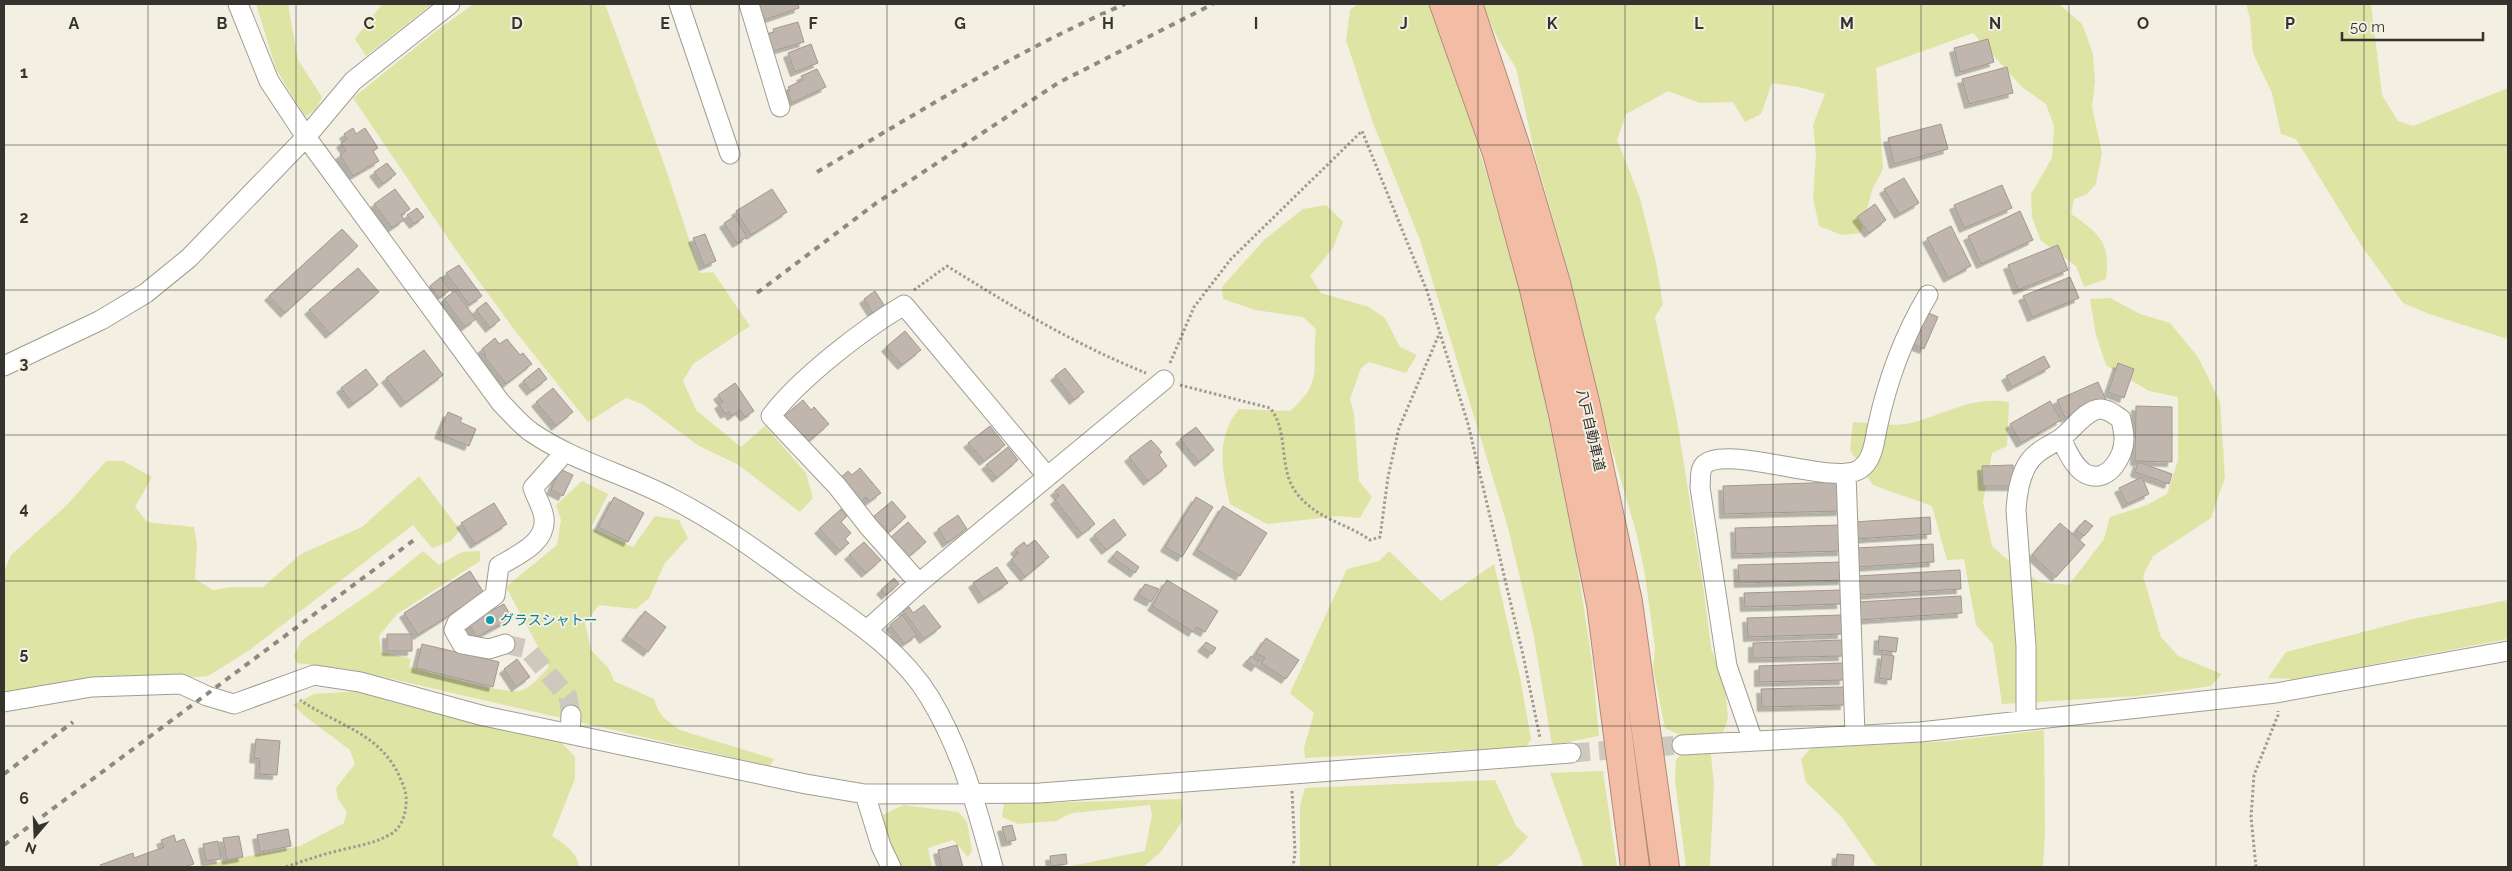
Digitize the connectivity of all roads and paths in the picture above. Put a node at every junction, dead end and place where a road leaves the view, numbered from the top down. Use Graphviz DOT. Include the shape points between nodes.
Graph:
graph roads {
  1 [pos="238,4"];
  2 [pos="450,4"];
  3 [pos="679,4"];
  4 [pos="749,4"];
  5 [pos="1444,4"];
  6 [pos="1468,4"];
  7 [pos="1469,38"];
  8 [pos="780,107"];
  9 [pos="306,137"];
  10 [pos="730,154"];
  11 [pos="1928,294"];
  12 [pos="904,305"];
  13 [pos="1440,332"];
  14 [pos="4,366"];
  15 [pos="1164,380"];
  16 [pos="2060,438"];
  17 [pos="565,452"];
  18 [pos="1846,473"];
  19 [pos="1047,476"];
  20 [pos="919,583"];
  21 [pos="867,630"];
  22 [pos="505,644"];
  23 [pos="2508,651"];
  24 [pos="2276,693"];
  25 [pos="298,698"];
  26 [pos="4,702"];
  27 [pos="2026,719"];
  28 [pos="1855,735"];
  29 [pos="1753,741"];
  30 [pos="1682,745"];
  31 [pos="1570,753"];
  32 [pos="1543,755"];
  33 [pos="1293,776"];
  34 [pos="865,794"];
  35 [pos="974,795"];
  36 [pos="286,867"];
  37 [pos="891,867"];
  38 [pos="993,867"];
  39 [pos="1293,867"];
  40 [pos="1635,867"];
  41 [pos="1665,867"];
  42 [pos="2256,867"];
  1 -- 9 [label="street" via="269,81"];
  2 -- 9 [label="street" via="352,81"];
  3 -- 10 [label="street"];
  4 -- 8 [label="street"];
  5 -- 7 [label="highway, 八戸自動車道"];
  6 -- 7 [label="highway, 八戸自動車道"];
  7 -- 40 [label="highway, 八戸自動車道" via="1563,414 1601,604"];
  7 -- 41 [label="highway, 八戸自動車道" via="1556,283 1586,406 1628,602"];
  9 -- 14 [label="street" via="188,258 146,293 101,320"];
  9 -- 17 [label="street" via="501,403 530,431"];
  11 -- 18 [label="street" via="1910,326 1889,380 1872,456 1860,470"];
  12 -- 15 [label="path" via="913,291 947,266 1082,344"];
  12 -- 19 [label="street"];
  12 -- 20 [label="street" via="852,340 785,398 771,416"];
  13 -- 15 [label="path" via="1399,428 1380,537 1370,540 1313,510 1297,494 1286,475 1277,417 1270,408"];
  13 -- 15 [label="path" via="1427,291 1362,131 1231,259 1194,307"];
  13 -- 32 [label="path" via="1471,434 1523,654"];
  15 -- 19 [label="street"];
  16 -- 27 [label="street" via="2027,463 2017,488 2026,646"];
  17 -- 21 [label="street" via="670,497 722,526"];
  17 -- 22 [label="street" via="533,488 544,518 542,535 532,546 500,566 495,595 457,623 454,630 462,644 489,649"];
  18 -- 28 [label="street"];
  18 -- 29 [label="street" via="1716,459 1704,465 1701,472 1700,487 1721,636 1727,666"];
  19 -- 20 [label="street"];
  20 -- 21 [label="street"];
  21 -- 35 [label="street" via="906,665 929,696 956,746"];
  23 -- 24 [label="street"];
  24 -- 27 [label="street"];
  24 -- 42 [label="path" via="2278,716 2254,776 2251,817"];
  25 -- 36 [label="path" via="372,740 396,768 408,795 405,818 393,833 370,844"];
  26 -- 34 [label="street" via="92,687 181,684 234,704 314,675 360,682 484,716 570,724 806,784"];
  27 -- 28 [label="street" via="1920,732"];
  28 -- 29 [label="street"];
  29 -- 30 [label="street"];
  31 -- 32 [label="street"];
  32 -- 33 [label="street"];
  33 -- 35 [label="street"];
  33 -- 39 [label="path"];
  34 -- 35 [label="street"];
  34 -- 37 [label="street"];
  35 -- 38 [label="street"];
}
